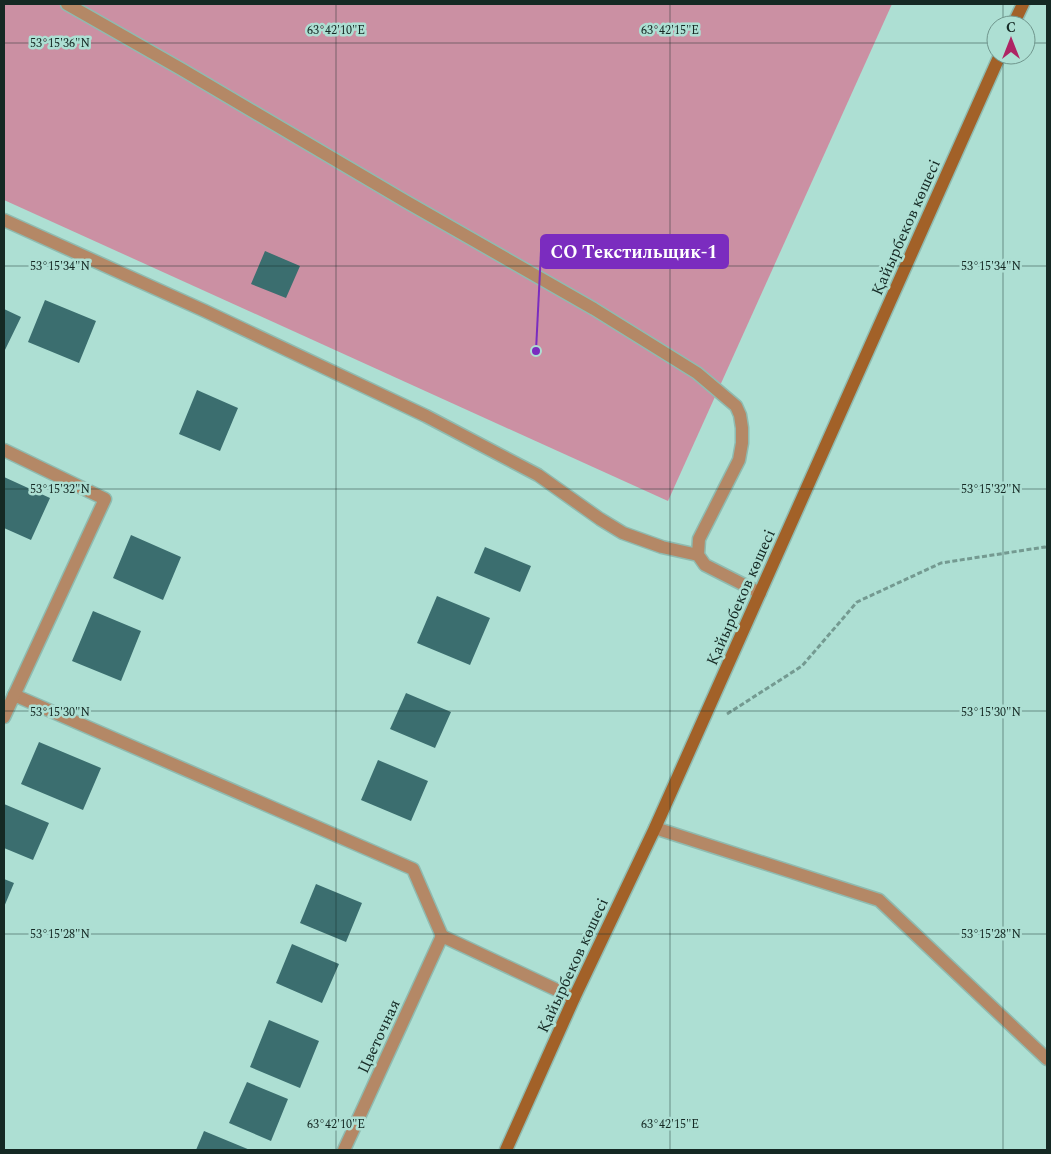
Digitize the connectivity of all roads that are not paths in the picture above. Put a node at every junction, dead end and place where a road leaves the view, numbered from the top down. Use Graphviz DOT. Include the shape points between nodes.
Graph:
graph roads {
  1 [pos="67,4"];
  2 [pos="996,65"];
  3 [pos="4,220"];
  4 [pos="4,450"];
  5 [pos="698,556"];
  6 [pos="760,593"];
  7 [pos="14,695"];
  8 [pos="4,717"];
  9 [pos="655,828"];
  10 [pos="442,936"];
  11 [pos="574,998"];
  12 [pos="1047,1059"];
  13 [pos="344,1150"];
  14 [pos="506,1150"];
  1 -- 5 [label="street" via="594,309 697,374 736,406 742,428 739,460 699,540"];
  2 -- 6 [label="main road, Қайырбеков көшесі"];
  3 -- 5 [label="street" via="205,310 426,416 538,475 623,533"];
  4 -- 7 [label="street" via="105,499"];
  5 -- 6 [label="street" via="705,565"];
  6 -- 9 [label="main road, Қайырбеков көшесі"];
  7 -- 8 [label="street"];
  7 -- 10 [label="street" via="413,869"];
  9 -- 11 [label="main road, Қайырбеков көшесі"];
  9 -- 12 [label="street" via="879,900"];
  10 -- 11 [label="street"];
  10 -- 13 [label="street, Цветочная"];
  11 -- 14 [label="main road, Қайырбеков көшесі"];
}
